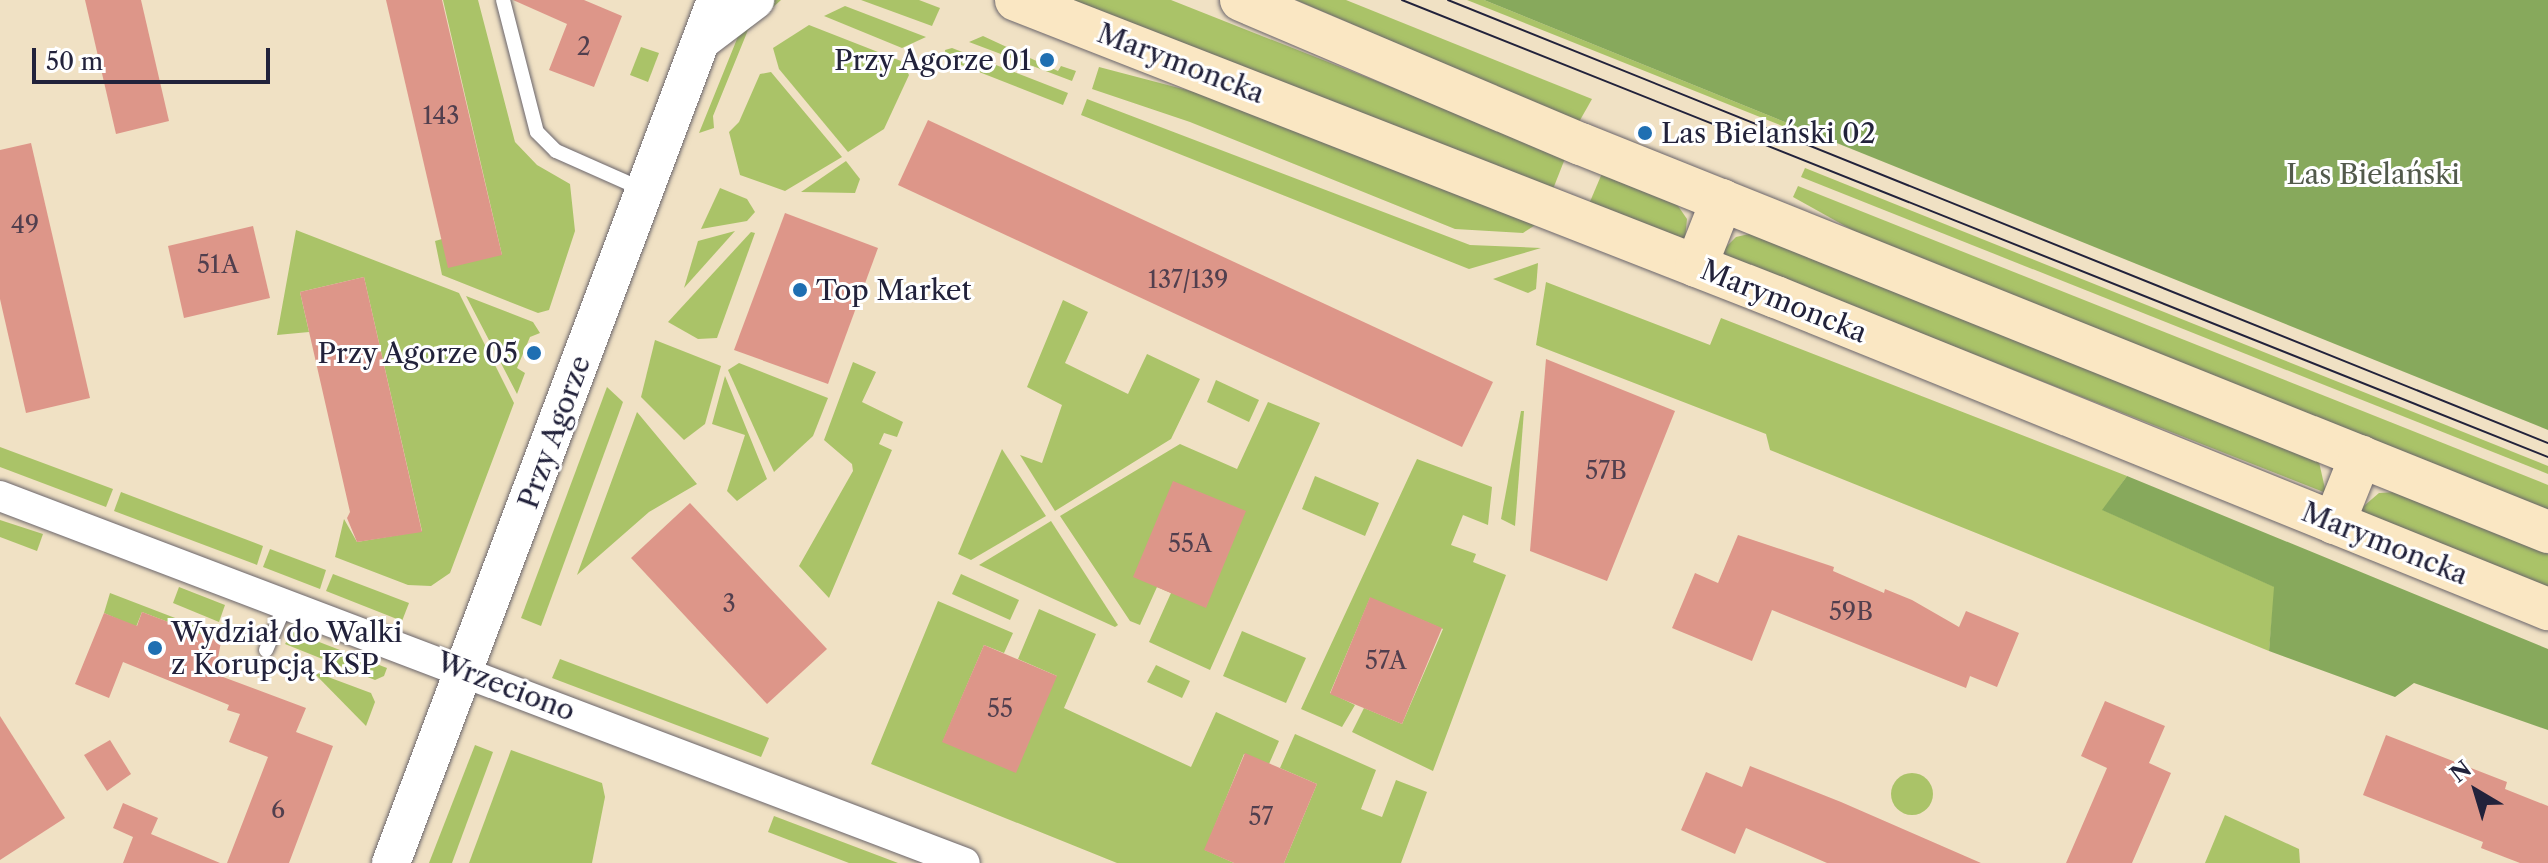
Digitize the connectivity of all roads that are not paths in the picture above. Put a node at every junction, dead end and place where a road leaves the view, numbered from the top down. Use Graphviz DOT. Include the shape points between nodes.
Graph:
graph roads {
  1 [pos="503,0"];
  2 [pos="716,0"];
  3 [pos="755,0"];
  4 [pos="1016,0"];
  5 [pos="1241,0"];
  6 [pos="701,41"];
  7 [pos="644,190"];
  8 [pos="1722,200"];
  9 [pos="1696,266"];
  10 [pos="2361,456"];
  11 [pos="0,496"];
  12 [pos="2334,523"];
  13 [pos="2548,532"];
  14 [pos="287,603"];
  15 [pos="2548,609"];
  16 [pos="266,650"];
  17 [pos="466,671"];
  18 [pos="391,863"];
  19 [pos="965,863"];
  1 -- 7 [label="lane" via="537,132 556,151"];
  2 -- 6 [label="street, Przy Agorze"];
  3 -- 6 [label="street"];
  4 -- 9 [label="main road, Marymoncka"];
  5 -- 8 [label="main road"];
  6 -- 7 [label="street, Przy Agorze"];
  7 -- 17 [label="street, Przy Agorze"];
  8 -- 9 [label="main road"];
  8 -- 10 [label="main road"];
  9 -- 12 [label="main road, Marymoncka"];
  10 -- 12 [label="main road"];
  10 -- 13 [label="main road"];
  11 -- 14 [label="street, Wrzeciono"];
  12 -- 15 [label="main road, Marymoncka"];
  14 -- 16 [label="lane"];
  14 -- 17 [label="street, Wrzeciono"];
  17 -- 18 [label="street, Przy Agorze"];
  17 -- 19 [label="street, Wrzeciono"];
}
